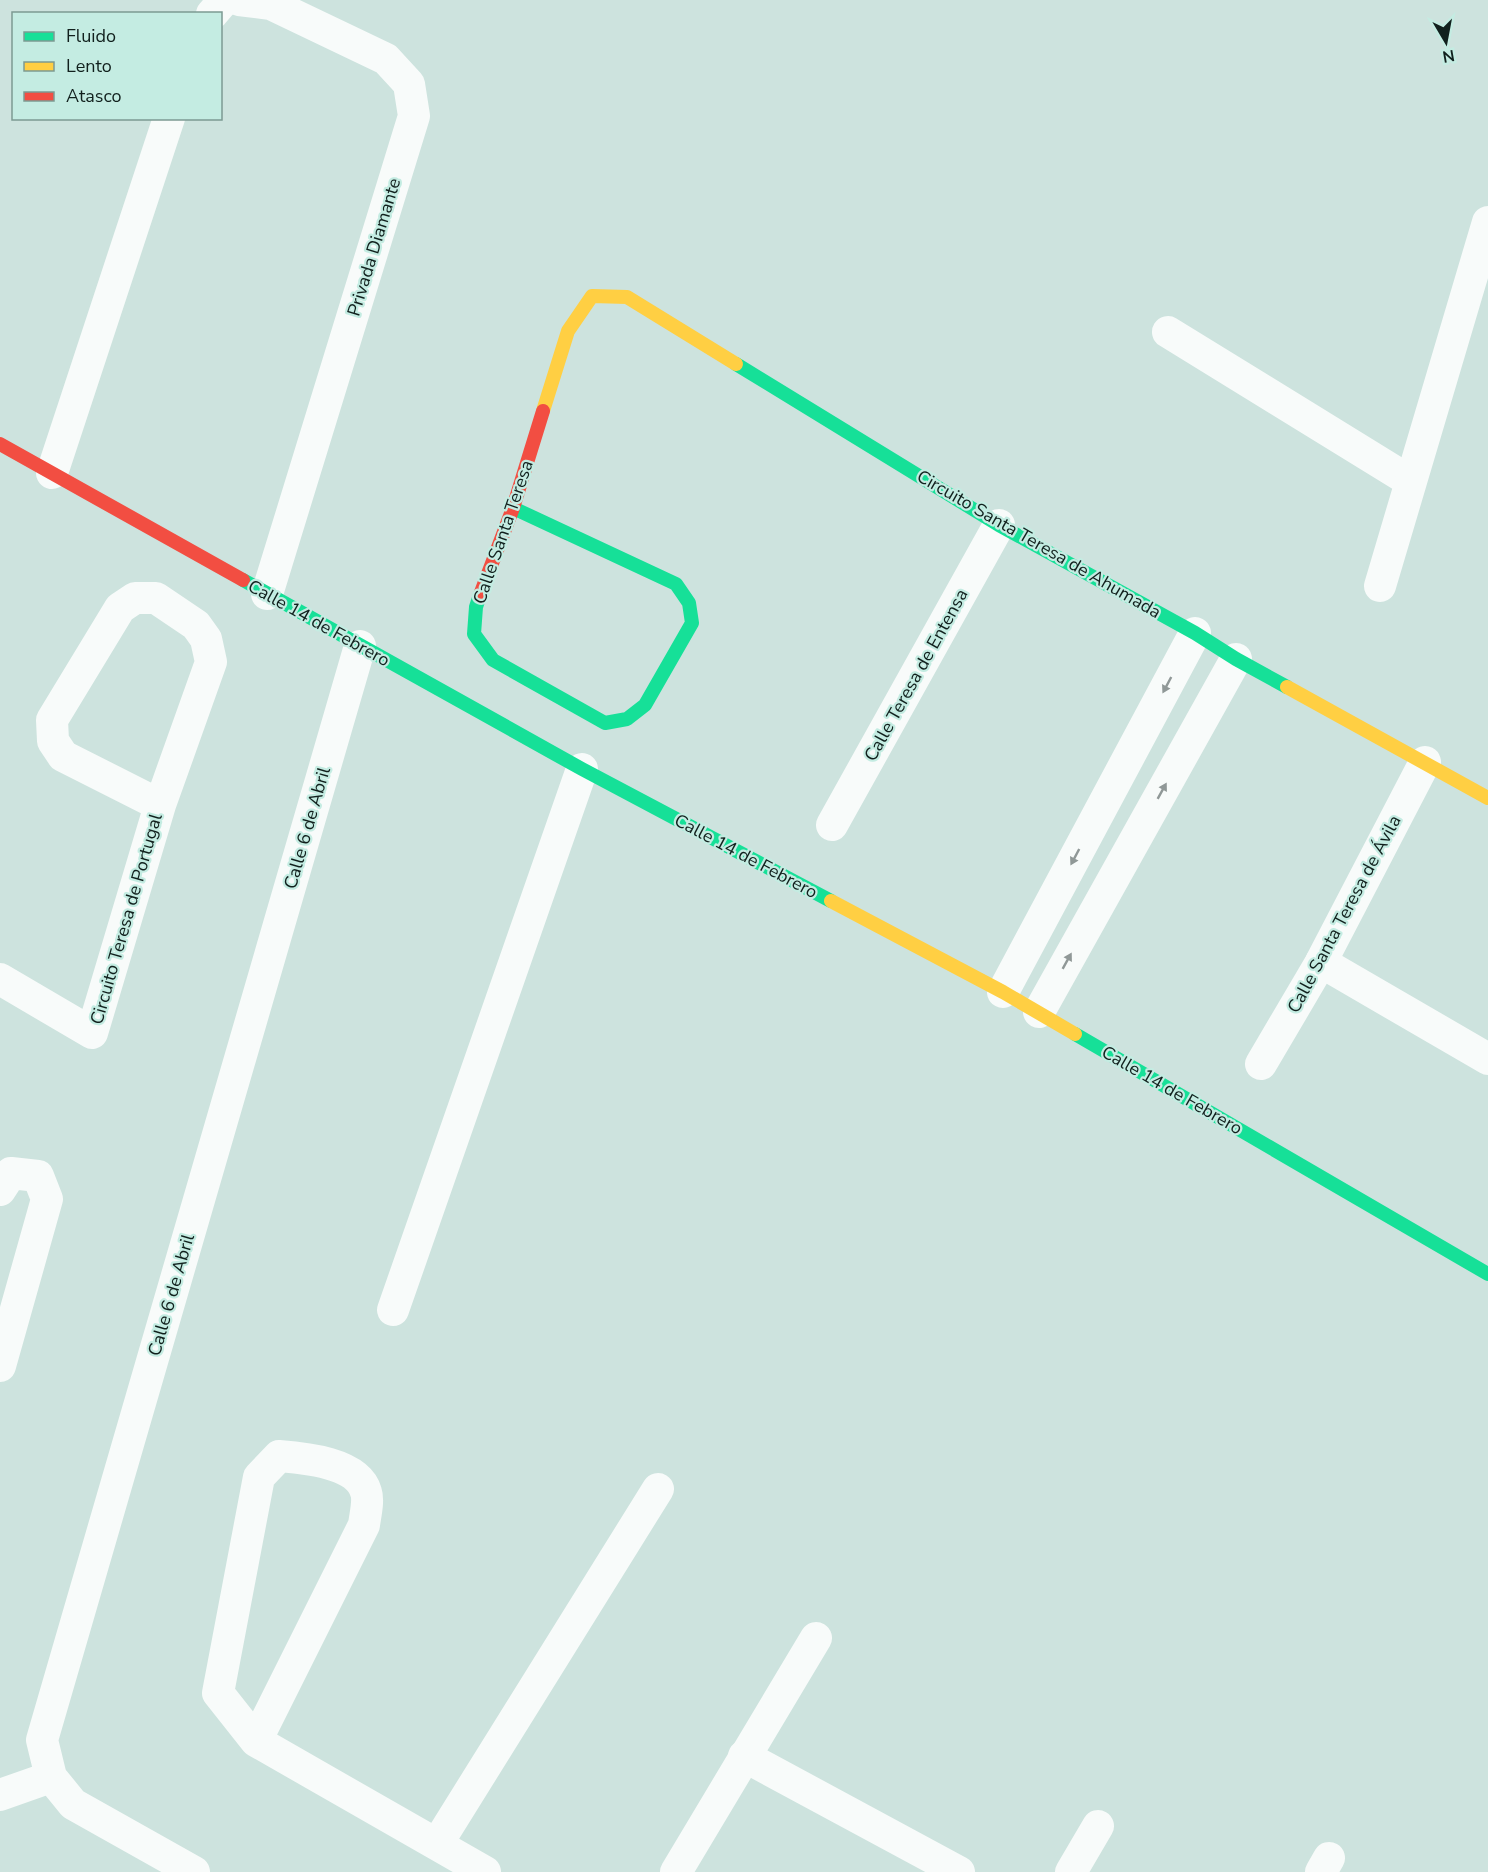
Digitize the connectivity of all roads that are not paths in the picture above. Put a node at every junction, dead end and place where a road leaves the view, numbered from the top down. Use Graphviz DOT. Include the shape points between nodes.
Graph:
graph roads {
  1 [pos="224,0"];
  2 [pos="239,0"];
  3 [pos="214,12"];
  4 [pos="168,120"];
  5 [pos="1488,222"];
  6 [pos="592,296"];
  7 [pos="1168,332"];
  8 [pos="0,444"];
  9 [pos="52,472"];
  10 [pos="1410,481"];
  11 [pos="513,508"];
  12 [pos="999,525"];
  13 [pos="1380,586"];
  14 [pos="267,594"];
  15 [pos="1195,633"];
  16 [pos="360,646"];
  17 [pos="1236,659"];
  18 [pos="1425,762"];
  19 [pos="582,769"];
  20 [pos="1488,798"];
  21 [pos="160,805"];
  22 [pos="832,825"];
  23 [pos="1321,962"];
  24 [pos="0,979"];
  25 [pos="1003,992"];
  26 [pos="1039,1012"];
  27 [pos="1488,1059"];
  28 [pos="1261,1064"];
  29 [pos="0,1190"];
  30 [pos="1488,1274"];
  31 [pos="393,1310"];
  32 [pos="0,1366"];
  33 [pos="658,1489"];
  34 [pos="816,1638"];
  35 [pos="256,1741"];
  36 [pos="744,1756"];
  37 [pos="51,1777"];
  38 [pos="0,1795"];
  39 [pos="1098,1826"];
  40 [pos="437,1844"];
  41 [pos="194,1872"];
  42 [pos="485,1872"];
  43 [pos="676,1872"];
  44 [pos="959,1872"];
  45 [pos="1071,1872"];
  1 -- 3 [label="street"];
  2 -- 14 [label="street, Privada Diamante" via="271,4 386,59 409,84 414,116"];
  4 -- 9 [label="street"];
  5 -- 10 [label="street"];
  6 -- 11 [label="street, Calle Santa Teresa" via="568,331"];
  6 -- 12 [label="street, Circuito Santa Teresa de Ahumada" via="627,297"];
  7 -- 10 [label="street"];
  8 -- 9 [label="street, Calle 14 de Febrero"];
  9 -- 14 [label="street, Calle 14 de Febrero"];
  10 -- 13 [label="street"];
  11 -- 11 [label="street, Calle Santa Teresa" via="476,607 474,634 493,660 605,723 627,719 645,705 692,623 689,603 676,584"];
  12 -- 15 [label="street, Circuito Santa Teresa de Ahumada"];
  12 -- 22 [label="street, Calle Teresa de Entensa"];
  14 -- 16 [label="street, Calle 14 de Febrero"];
  15 -- 17 [label="street, Circuito Santa Teresa de Ahumada"];
  15 -- 25 [label="street, one-way"];
  16 -- 19 [label="street, Calle 14 de Febrero"];
  16 -- 37 [label="street, Calle 6 de Abril" via="42,1740"];
  17 -- 18 [label="street, Circuito Santa Teresa de Ahumada"];
  26 -- 17 [label="street, one-way"];
  18 -- 20 [label="street, Circuito Santa Teresa de Ahumada"];
  18 -- 23 [label="street, Calle Santa Teresa de Ávila"];
  19 -- 25 [label="street, Calle 14 de Febrero"];
  19 -- 31 [label="street"];
  21 -- 21 [label="street, Circuito Teresa de Portugal" via="211,663 206,639 196,625 156,598 135,598 120,608 52,720 53,741 63,756"];
  21 -- 24 [label="street, Circuito Teresa de Portugal" via="92,1033"];
  23 -- 27 [label="street"];
  23 -- 28 [label="street, Calle Santa Teresa de Ávila"];
  25 -- 26 [label="street, Calle 14 de Febrero"];
  26 -- 30 [label="street, Calle 14 de Febrero"];
  29 -- 32 [label="street" via="11,1173 38,1176 47,1199"];
  33 -- 40 [label="street"];
  34 -- 36 [label="street"];
  35 -- 35 [label="street" via="218,1693 259,1477 279,1456 309,1459 354,1474 367,1493 364,1525"];
  35 -- 40 [label="street"];
  36 -- 43 [label="street"];
  36 -- 44 [label="street"];
  37 -- 38 [label="street"];
  37 -- 41 [label="street, Calle 6 de Abril" via="73,1804"];
  39 -- 45 [label="street"];
  40 -- 42 [label="street"];
}
